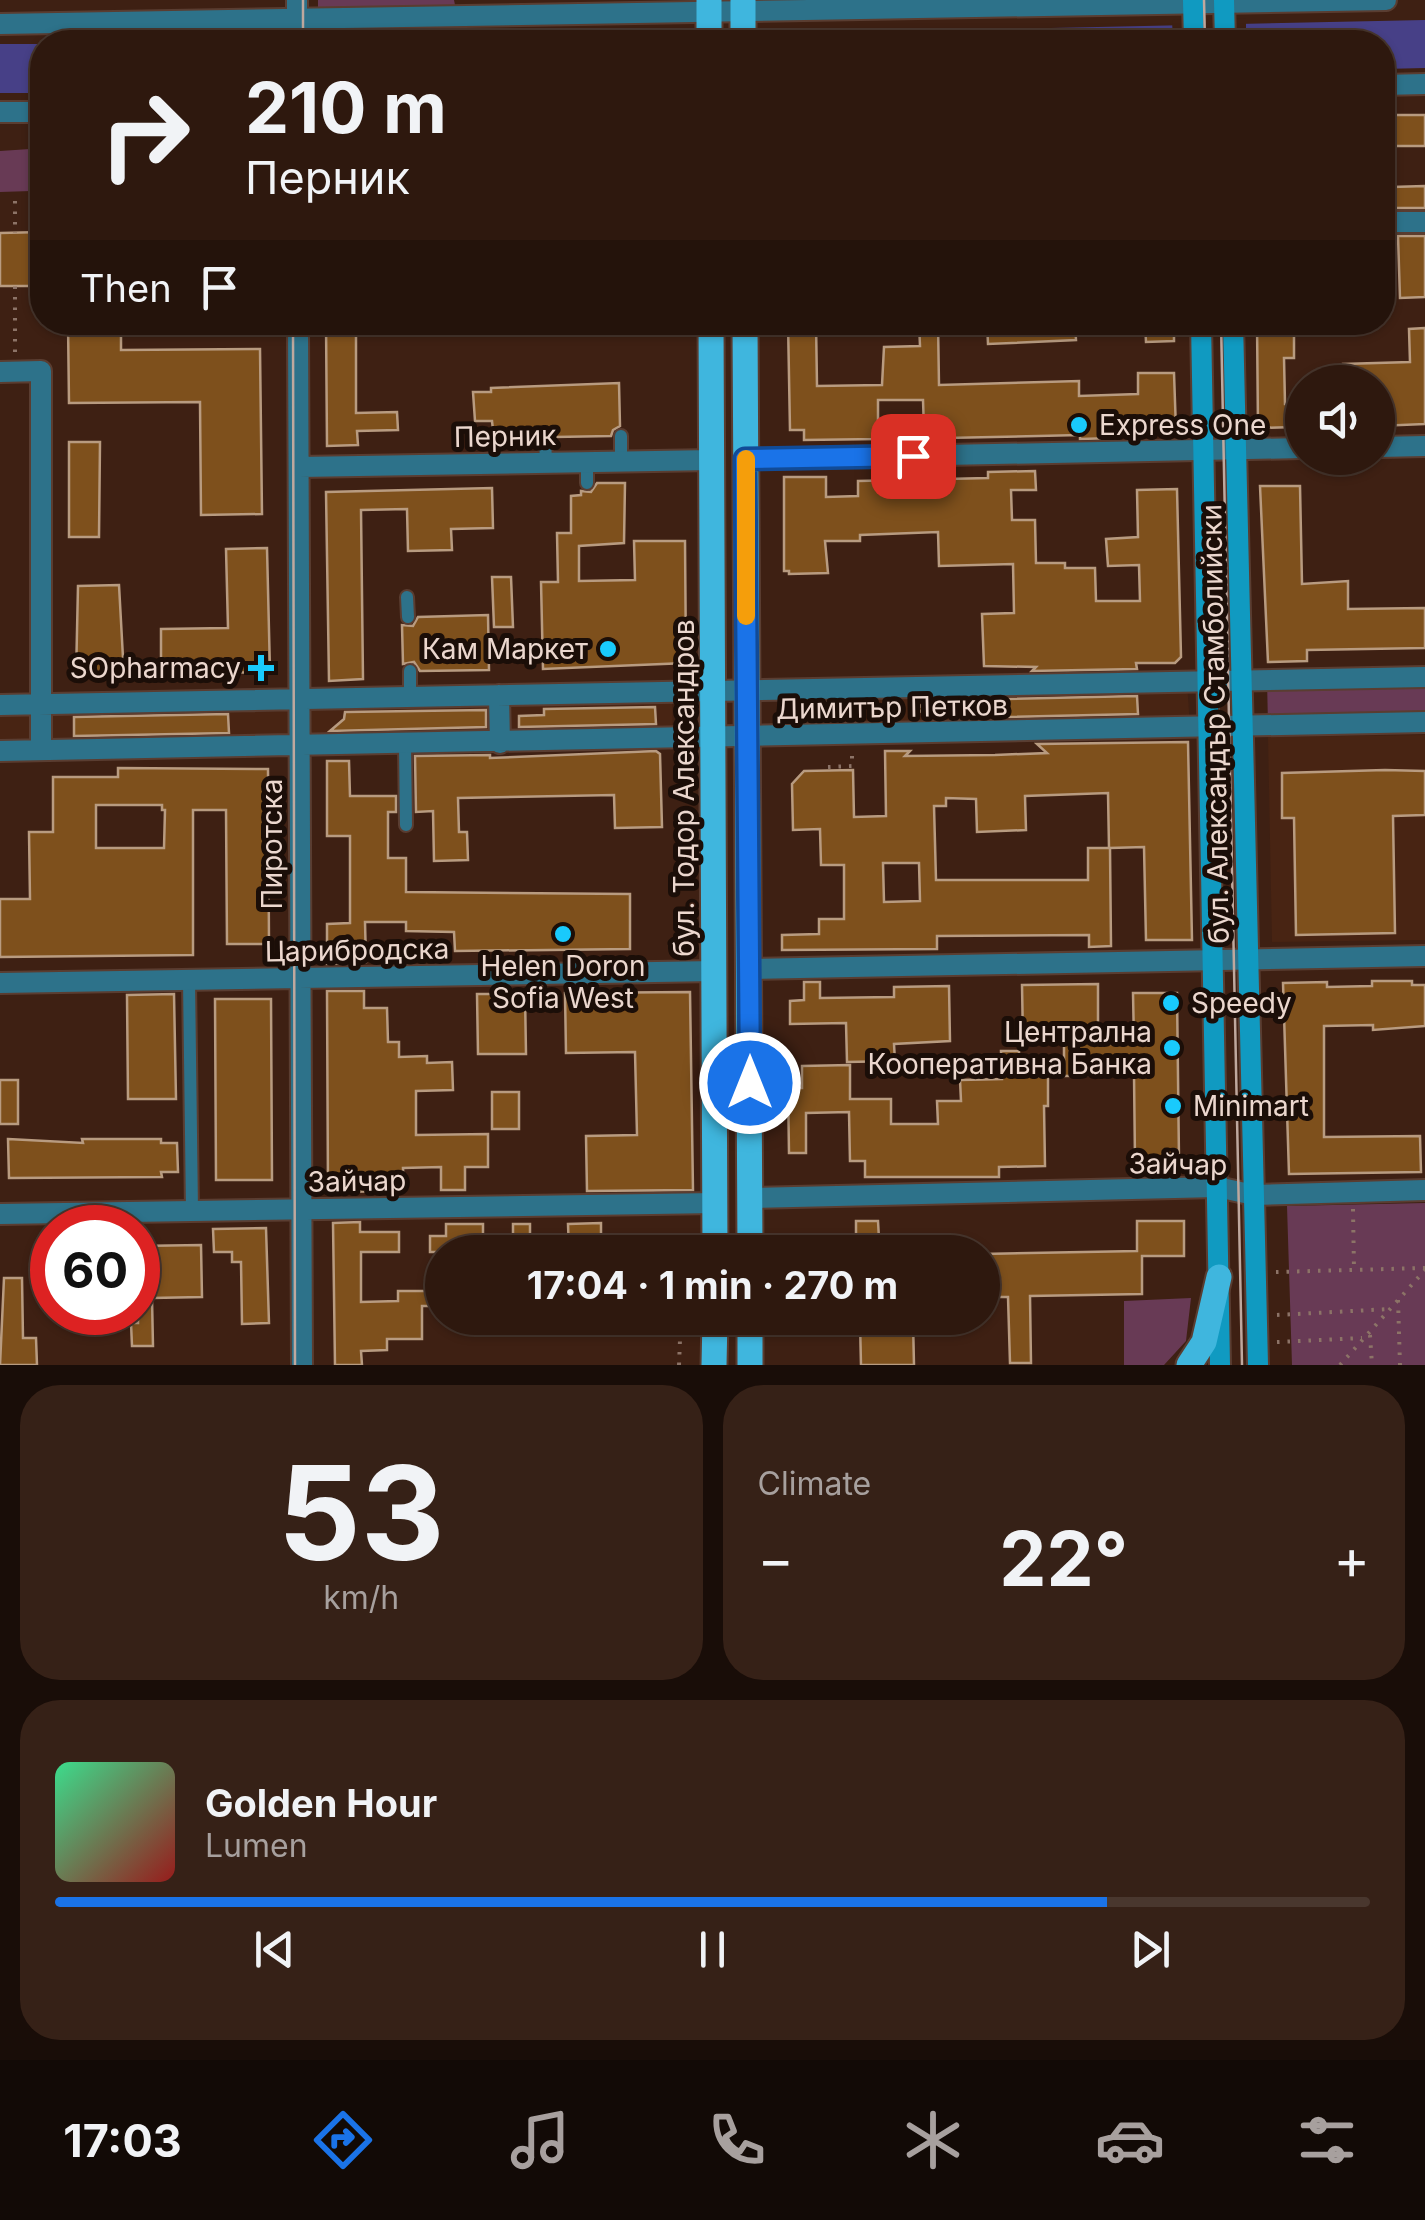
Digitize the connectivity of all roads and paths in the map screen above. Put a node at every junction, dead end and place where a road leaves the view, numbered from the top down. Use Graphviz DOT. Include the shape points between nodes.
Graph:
graph roads {
  1 [pos="1386,0"];
  2 [pos="1224,5"];
  3 [pos="1193,6"];
  4 [pos="709,19"];
  5 [pos="743,19"];
  6 [pos="297,23"];
  7 [pos="0,24"];
  8 [pos="1225,30"];
  9 [pos="1425,84"];
  10 [pos="1395,85"];
  11 [pos="0,112"];
  12 [pos="30,112"];
  13 [pos="15,200"];
  14 [pos="1395,222"];
  15 [pos="1425,222"];
  16 [pos="15,233"];
  17 [pos="15,286"];
  18 [pos="298,335"];
  19 [pos="712,335"];
  20 [pos="745,335"];
  21 [pos="1201,335"];
  22 [pos="1233,335"];
  23 [pos="8,372"];
  24 [pos="620,436"];
  25 [pos="544,438"];
  26 [pos="1425,446"];
  27 [pos="1395,447"];
  28 [pos="1285,448"];
  29 [pos="1236,449"];
  30 [pos="1203,450"];
  31 [pos="745,459"];
  32 [pos="712,460"];
  33 [pos="621,462"];
  34 [pos="546,463"];
  35 [pos="299,468"];
  36 [pos="407,598"];
  37 [pos="408,617"];
  38 [pos="410,672"];
  39 [pos="1425,677"];
  40 [pos="1241,680"];
  41 [pos="1207,681"];
  42 [pos="713,692"];
  43 [pos="746,692"];
  44 [pos="500,695"];
  45 [pos="410,696"];
  46 [pos="299,699"];
  47 [pos="40,704"];
  48 [pos="0,706"];
  49 [pos="1425,722"];
  50 [pos="1242,726"];
  51 [pos="1208,727"];
  52 [pos="713,738"];
  53 [pos="747,738"];
  54 [pos="500,743"];
  55 [pos="405,745"];
  56 [pos="300,747"];
  57 [pos="41,750"];
  58 [pos="0,751"];
  59 [pos="828,766"];
  60 [pos="852,766"];
  61 [pos="406,825"];
  62 [pos="1425,956"];
  63 [pos="1212,960"];
  64 [pos="1248,960"];
  65 [pos="750,969"];
  66 [pos="715,971"];
  67 [pos="300,978"];
  68 [pos="189,980"];
  69 [pos="0,983"];
  70 [pos="1217,1188"];
  71 [pos="1425,1190"];
  72 [pos="1352,1192"];
  73 [pos="1254,1195"];
  74 [pos="750,1198"];
  75 [pos="716,1202"];
  76 [pos="301,1209"];
  77 [pos="192,1211"];
  78 [pos="0,1214"];
  79 [pos="715,1235"];
  80 [pos="750,1235"];
  81 [pos="1425,1269"];
  82 [pos="1354,1270"];
  83 [pos="1276,1272"];
  84 [pos="1218,1277"];
  85 [pos="1398,1300"];
  86 [pos="1390,1309"];
  87 [pos="1277,1314"];
  88 [pos="710,1335"];
  89 [pos="750,1335"];
  90 [pos="1368,1335"];
  91 [pos="680,1340"];
  92 [pos="1277,1342"];
  93 [pos="302,1365"];
  94 [pos="680,1365"];
  95 [pos="714,1365"];
  96 [pos="750,1365"];
  97 [pos="1189,1365"];
  98 [pos="1220,1365"];
  99 [pos="1258,1365"];
  100 [pos="1340,1365"];
  101 [pos="1372,1365"];
  102 [pos="1400,1365"];
  1 -- 2 [label="street"];
  2 -- 3 [label="street"];
  2 -- 8 [label="main road"];
  3 -- 5 [label="street"];
  4 -- 5 [label="street"];
  4 -- 6 [label="street"];
  6 -- 7 [label="street"];
  9 -- 10 [label="street"];
  11 -- 12 [label="street"];
  13 -- 16 [label="path"];
  14 -- 15 [label="street"];
  17 -- 23 [label="path"];
  18 -- 35 [label="street, Пиротска"];
  19 -- 32 [label="main road, бул. Тодор Александров"];
  20 -- 31 [label="main road"];
  21 -- 30 [label="main road, бул. Александър Стамболийски"];
  22 -- 29 [label="main road, бул. Александър Стамболийски"];
  23 -- 47 [label="street" via="41,371"];
  24 -- 33 [label="lane"];
  25 -- 34 [label="lane"];
  26 -- 27 [label="street"];
  28 -- 29 [label="street"];
  29 -- 30 [label="street"];
  29 -- 40 [label="main road, бул. Александър Стамболийски"];
  30 -- 31 [label="street"];
  30 -- 41 [label="main road, бул. Александър Стамболийски"];
  31 -- 43 [label="main road"];
  32 -- 33 [label="street, Перник"];
  32 -- 42 [label="main road, бул. Тодор Александров"];
  33 -- 34 [label="street, Перник" via="587,472"];
  34 -- 35 [label="street, Перник"];
  35 -- 46 [label="street, Пиротска"];
  36 -- 37 [label="lane"];
  38 -- 45 [label="lane"];
  39 -- 40 [label="street, Димитър Петков"];
  40 -- 41 [label="street, Димитър Петков"];
  40 -- 50 [label="main road, бул. Александър Стамболийски"];
  41 -- 43 [label="street, Димитър Петков"];
  41 -- 51 [label="main road, бул. Александър Стамболийски"];
  42 -- 43 [label="street, Димитър Петков"];
  42 -- 44 [label="street, Димитър Петков"];
  42 -- 52 [label="main road, бул. Тодор Александров"];
  43 -- 53 [label="main road"];
  44 -- 45 [label="street, Димитър Петков"];
  44 -- 54 [label="street"];
  45 -- 46 [label="street, Димитър Петков"];
  46 -- 47 [label="street, Димитър Петков"];
  46 -- 56 [label="street, Пиротска"];
  47 -- 48 [label="street, Димитър Петков"];
  47 -- 57 [label="street"];
  49 -- 50 [label="street, Димитър Петков"];
  50 -- 51 [label="street, Димитър Петков"];
  50 -- 64 [label="main road, бул. Александър Стамболийски"];
  51 -- 53 [label="street, Димитър Петков"];
  51 -- 63 [label="main road, бул. Александър Стамболийски"];
  52 -- 53 [label="street, Димитър Петков"];
  52 -- 54 [label="street, Димитър Петков"];
  52 -- 66 [label="main road, бул. Тодор Александров"];
  53 -- 65 [label="main road"];
  54 -- 55 [label="street, Димитър Петков"];
  55 -- 56 [label="street, Димитър Петков"];
  55 -- 61 [label="lane"];
  56 -- 57 [label="street, Димитър Петков"];
  56 -- 67 [label="street, Пиротска"];
  57 -- 58 [label="street, Димитър Петков"];
  59 -- 60 [label="path"];
  62 -- 64 [label="street"];
  63 -- 64 [label="street"];
  63 -- 65 [label="street"];
  63 -- 70 [label="main road, бул. Александър Стамболийски"];
  64 -- 73 [label="main road, бул. Александър Стамболийски"];
  65 -- 74 [label="main road"];
  66 -- 67 [label="street, Царибродска"];
  66 -- 75 [label="main road, бул. Тодор Александров"];
  67 -- 68 [label="street, Царибродска"];
  67 -- 76 [label="street, Пиротска"];
  68 -- 69 [label="street, Царибродска"];
  68 -- 77 [label="lane"];
  70 -- 73 [label="street, Зайчар"];
  70 -- 74 [label="street, Зайчар"];
  70 -- 84 [label="main road, бул. Александър Стамболийски"];
  71 -- 72 [label="street, Зайчар"];
  72 -- 73 [label="street, Зайчар"];
  72 -- 82 [label="path"];
  73 -- 99 [label="main road, бул. Александър Стамболийски"];
  74 -- 80 [label="main road"];
  75 -- 76 [label="street, Зайчар"];
  75 -- 79 [label="main road, бул. Тодор Александров"];
  76 -- 77 [label="street, Зайчар"];
  76 -- 93 [label="street, Пиротска"];
  77 -- 78 [label="street, Зайчар"];
  81 -- 82 [label="path"];
  81 -- 85 [label="path"];
  82 -- 83 [label="path"];
  84 -- 97 [label="main road" via="1204,1342"];
  84 -- 98 [label="main road, бул. Александър Стамболийски"];
  85 -- 86 [label="path"];
  85 -- 102 [label="path"];
  86 -- 87 [label="path"];
  86 -- 90 [label="path"];
  88 -- 95 [label="main road"];
  89 -- 96 [label="main road"];
  90 -- 92 [label="path"];
  90 -- 100 [label="path"];
  90 -- 101 [label="path"];
  91 -- 94 [label="path"];
}
